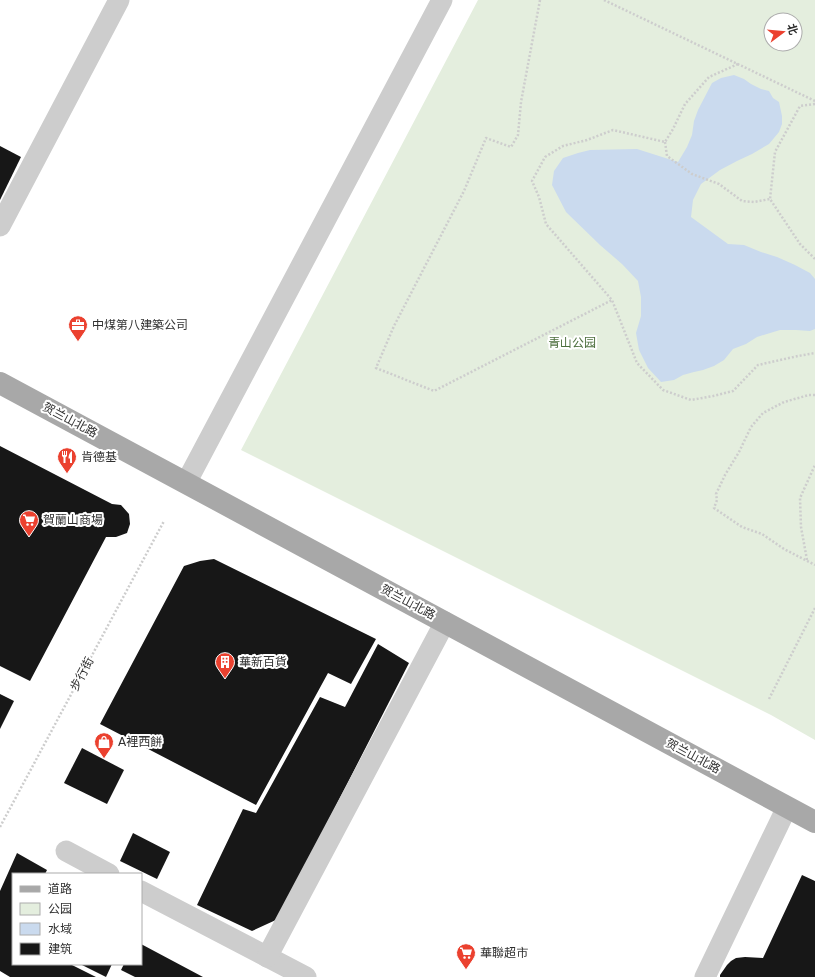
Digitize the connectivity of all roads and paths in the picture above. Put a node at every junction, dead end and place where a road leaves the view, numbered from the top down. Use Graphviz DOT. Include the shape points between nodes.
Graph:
graph roads {
  1 [pos="119,0"];
  2 [pos="442,0"];
  3 [pos="540,0"];
  4 [pos="604,0"];
  5 [pos="738,64"];
  6 [pos="815,101"];
  7 [pos="815,104"];
  8 [pos="665,142"];
  9 [pos="770,198"];
  10 [pos="0,226"];
  11 [pos="815,258"];
  12 [pos="612,300"];
  13 [pos="815,353"];
  14 [pos="0,383"];
  15 [pos="815,394"];
  16 [pos="815,465"];
  17 [pos="186,483"];
  18 [pos="164,521"];
  19 [pos="808,561"];
  20 [pos="815,565"];
  21 [pos="815,608"];
  22 [pos="445,622"];
  23 [pos="769,699"];
  24 [pos="787,807"];
  25 [pos="815,822"];
  26 [pos="0,827"];
  27 [pos="66,851"];
  28 [pos="107,873"];
  29 [pos="142,892"];
  30 [pos="267,957"];
  31 [pos="303,976"];
  32 [pos="705,977"];
  1 -- 10 [label="street"];
  2 -- 17 [label="street"];
  3 -- 12 [label="path" via="521,102 518,135 511,147 486,138 464,191 394,326 376,368 434,391"];
  4 -- 5 [label="path"];
  5 -- 6 [label="path"];
  5 -- 8 [label="path" via="709,77 685,104"];
  7 -- 9 [label="path" via="800,106 775,152"];
  8 -- 9 [label="path" via="667,156 692,174 719,184 742,201 754,202"];
  8 -- 12 [label="path" via="613,130 563,146 545,157 532,181 546,224"];
  9 -- 11 [label="path" via="800,244"];
  12 -- 13 [label="path" via="637,363 663,390 691,400 733,391 758,365"];
  14 -- 17 [label="main road, 贺兰山北路"];
  15 -- 19 [label="path" via="784,402 763,413 724,475 716,494 714,508 742,527 762,534"];
  16 -- 19 [label="path" via="800,498 801,527"];
  17 -- 22 [label="main road, 贺兰山北路"];
  18 -- 26 [label="path, 步行街"];
  19 -- 20 [label="path"];
  21 -- 23 [label="path"];
  22 -- 24 [label="main road, 贺兰山北路"];
  22 -- 30 [label="street"];
  24 -- 25 [label="main road, 贺兰山北路"];
  24 -- 32 [label="street"];
  27 -- 28 [label="street"];
  29 -- 30 [label="street"];
  30 -- 31 [label="street"];
}
